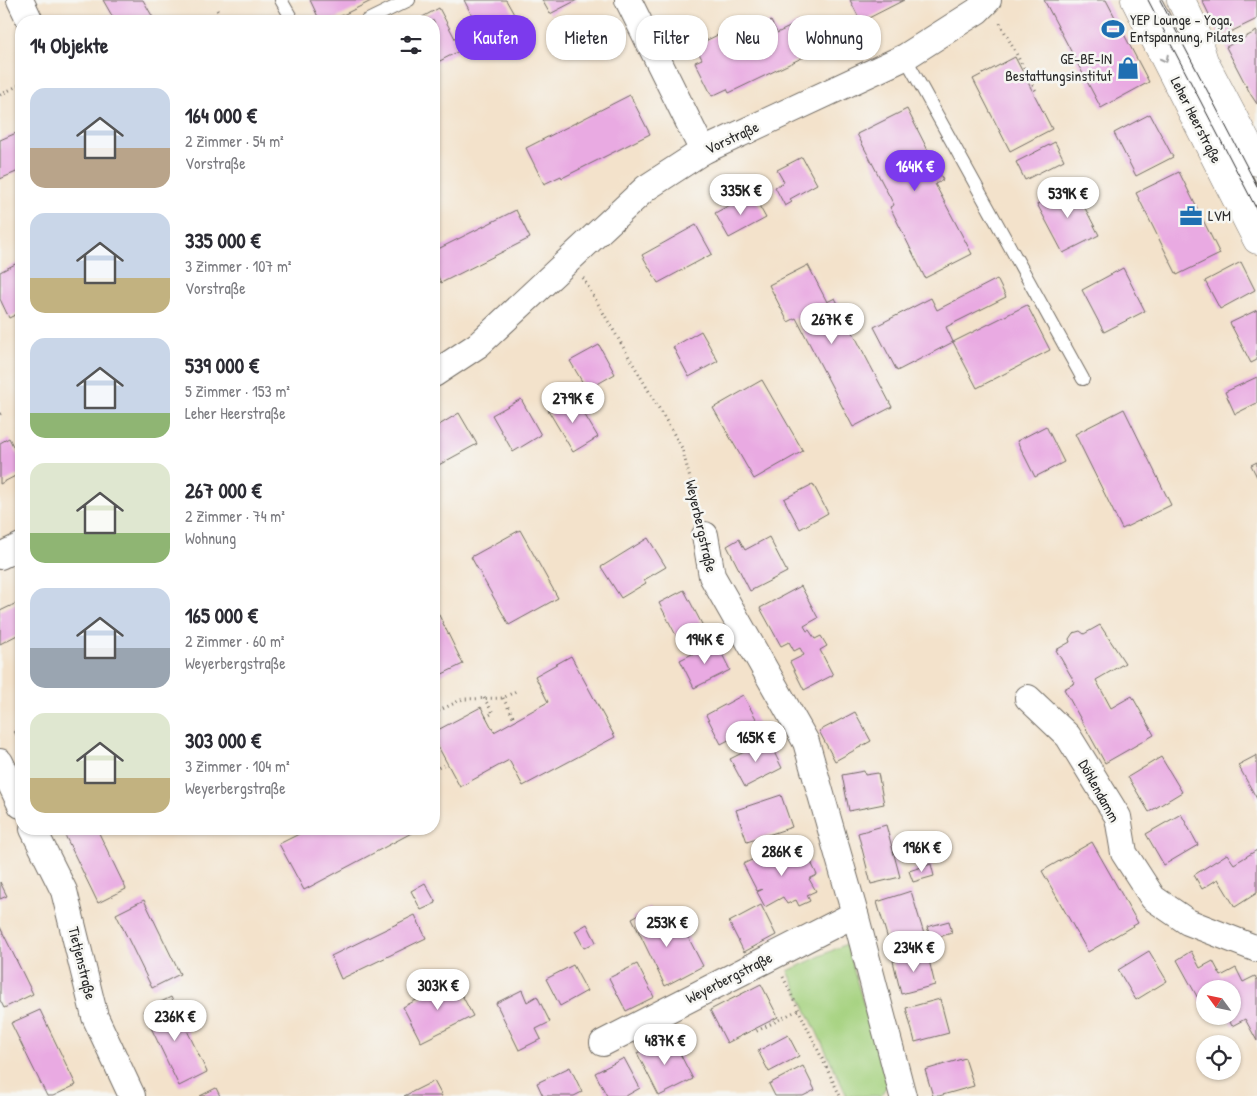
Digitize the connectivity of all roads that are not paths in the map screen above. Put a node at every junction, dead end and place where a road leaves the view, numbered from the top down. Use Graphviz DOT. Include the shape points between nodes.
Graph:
graph roads {
  1 [pos="20,0"];
  2 [pos="281,0"];
  3 [pos="409,0"];
  4 [pos="628,0"];
  5 [pos="988,0"];
  6 [pos="1135,0"];
  7 [pos="1155,0"];
  8 [pos="1181,0"];
  9 [pos="27,15"];
  10 [pos="290,15"];
  11 [pos="378,15"];
  12 [pos="905,57"];
  13 [pos="702,151"];
  14 [pos="1257,162"];
  15 [pos="1257,199"];
  16 [pos="1257,240"];
  17 [pos="440,370"];
  18 [pos="1083,379"];
  19 [pos="705,535"];
  20 [pos="15,549"];
  21 [pos="0,556"];
  22 [pos="1028,698"];
  23 [pos="0,762"];
  24 [pos="15,793"];
  25 [pos="36,835"];
  26 [pos="855,914"];
  27 [pos="1257,949"];
  28 [pos="602,1043"];
  29 [pos="132,1096"];
  30 [pos="903,1096"];
  1 -- 9 [label="street"];
  2 -- 10 [label="lane"];
  3 -- 11 [label="lane"];
  4 -- 13 [label="street"];
  5 -- 12 [label="street, Vorstraße" via="977,11"];
  6 -- 16 [label="main road, Leher Heerstraße, one-way"];
  7 -- 15 [label="lane"];
  8 -- 14 [label="main road" via="1204,61"];
  12 -- 13 [label="street, Vorstraße"];
  12 -- 18 [label="lane"];
  13 -- 17 [label="street, Vorstraße" via="646,188 478,345"];
  19 -- 26 [label="street, Weyerbergstraße" via="712,576 806,742"];
  20 -- 21 [label="street"];
  22 -- 27 [label="street, Döhlendamm" via="1068,736 1118,817 1124,853 1153,898 1188,922"];
  23 -- 24 [label="street"];
  25 -- 29 [label="street, Tietjenstraße" via="64,891 95,1018"];
  26 -- 28 [label="street, Weyerbergstraße"];
  26 -- 30 [label="street, Weyerbergstraße"];
}
